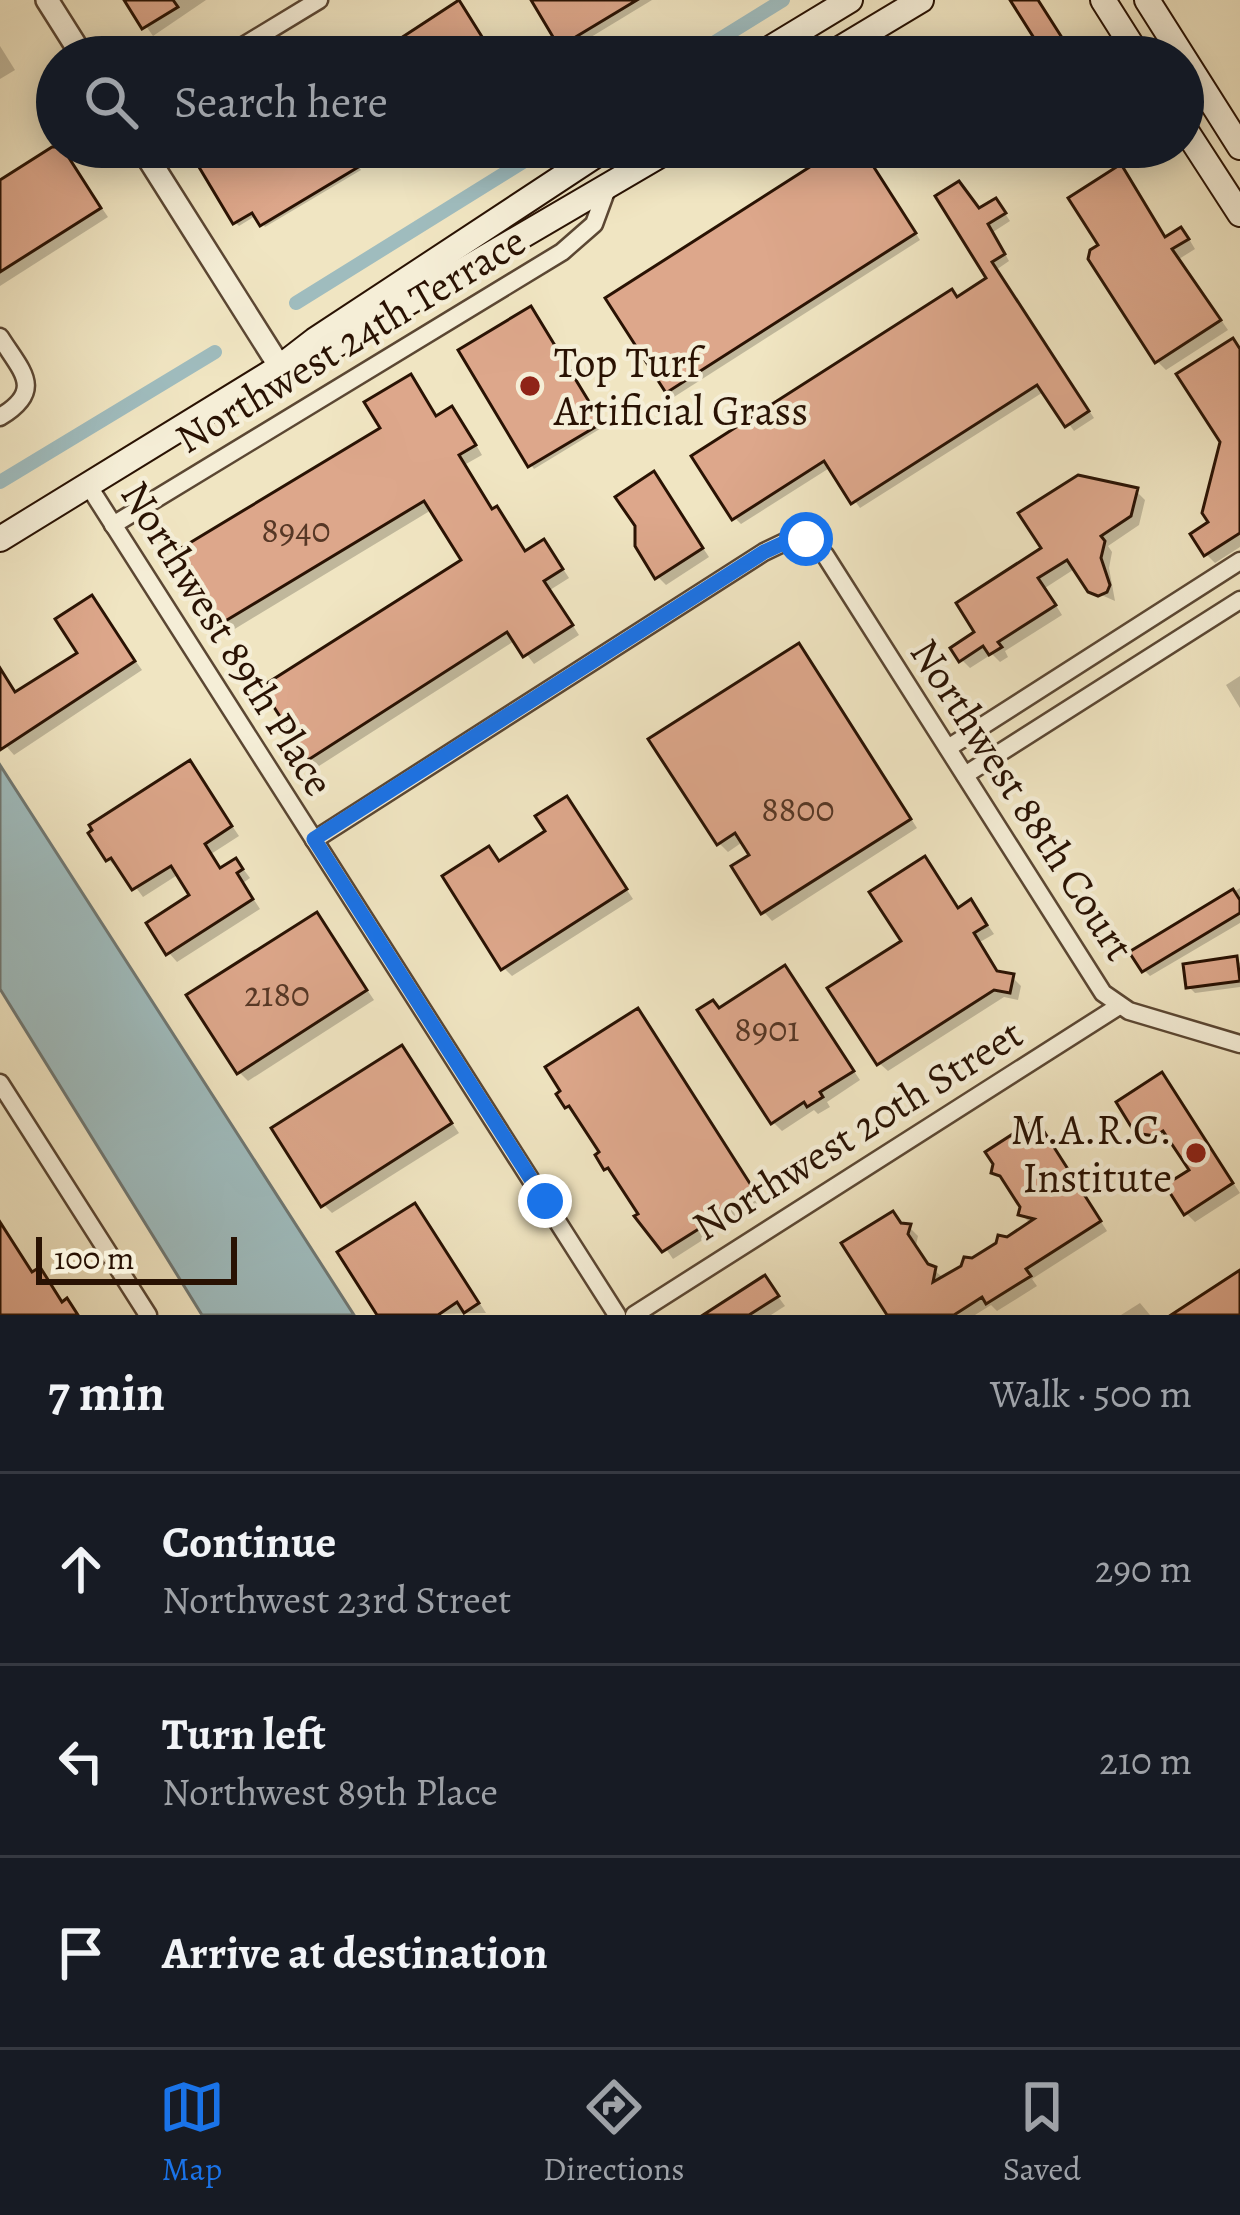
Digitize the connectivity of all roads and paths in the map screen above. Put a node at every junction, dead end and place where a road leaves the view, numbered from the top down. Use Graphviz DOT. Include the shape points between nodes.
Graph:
graph roads {
  1 [pos="47,0"];
  2 [pos="319,0"];
  3 [pos="850,0"];
  4 [pos="921,0"];
  5 [pos="1103,0"];
  6 [pos="1147,0"];
  7 [pos="70,36"];
  8 [pos="260,36"];
  9 [pos="791,36"];
  10 [pos="861,36"];
  11 [pos="1126,36"];
  12 [pos="1170,36"];
  13 [pos="1204,90"];
  14 [pos="1240,147"];
  15 [pos="1204,158"];
  16 [pos="154,168"];
  17 [pos="580,168"];
  18 [pos="605,168"];
  19 [pos="639,168"];
  20 [pos="598,192"];
  21 [pos="1240,214"];
  22 [pos="0,338"];
  23 [pos="280,367"];
  24 [pos="0,417"];
  25 [pos="88,485"];
  26 [pos="113,525"];
  27 [pos="0,538"];
  28 [pos="1240,561"];
  29 [pos="1222,573"];
  30 [pos="1240,600"];
  31 [pos="1218,614"];
  32 [pos="948,748"];
  33 [pos="965,775"];
  34 [pos="314,839"];
  35 [pos="1119,1006"];
  36 [pos="1240,1044"];
  37 [pos="0,1083"];
  38 [pos="148,1315"];
  39 [pos="617,1315"];
  40 [pos="634,1315"];
  1 -- 7 [label="street"];
  2 -- 8 [label="street"];
  3 -- 9 [label="main road"];
  4 -- 10 [label="main road"];
  5 -- 11 [label="main road"];
  6 -- 12 [label="main road"];
  13 -- 14 [label="main road"];
  15 -- 21 [label="main road"];
  16 -- 23 [label="street"];
  17 -- 23 [label="main road"];
  18 -- 20 [label="main road"];
  19 -- 20 [label="main road"];
  20 -- 23 [label="main road" via="323,353"];
  20 -- 26 [label="street, Northwest 24th Terrace" via="562,252"];
  22 -- 24 [label="street" via="27,389 20,405"];
  23 -- 25 [label="main road"];
  25 -- 26 [label="street, Northwest 89th Place"];
  25 -- 27 [label="main road"];
  26 -- 34 [label="street, Northwest 89th Place"];
  28 -- 29 [label="street"];
  29 -- 31 [label="street"];
  29 -- 32 [label="street"];
  30 -- 31 [label="street"];
  31 -- 33 [label="street"];
  32 -- 33 [label="street, Northwest 88th Court"];
  32 -- 34 [label="street, Northwest 88th Court" via="820,548 790,540"];
  33 -- 35 [label="street, Northwest 88th Court" via="1096,983"];
  34 -- 39 [label="street, Northwest 89th Place"];
  35 -- 36 [label="street, Northwest 88th Court"];
  35 -- 40 [label="street, Northwest 20th Street"];
  37 -- 38 [label="street"];
}
